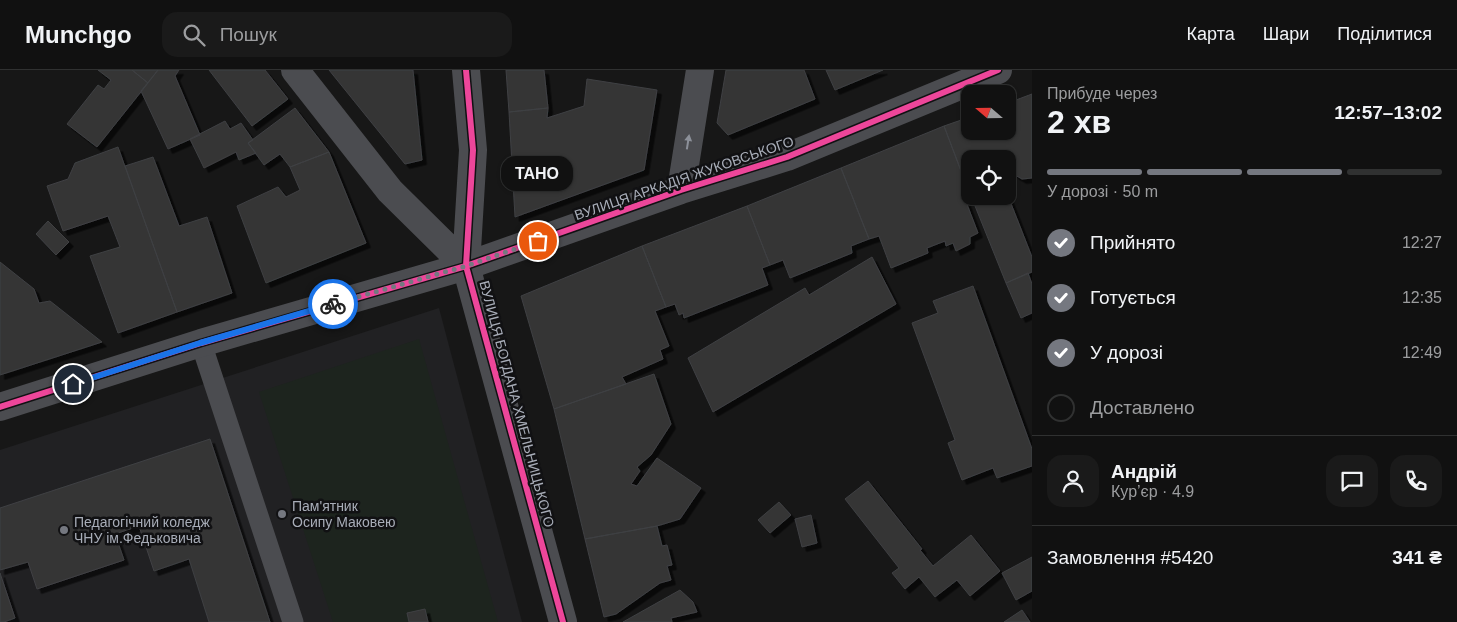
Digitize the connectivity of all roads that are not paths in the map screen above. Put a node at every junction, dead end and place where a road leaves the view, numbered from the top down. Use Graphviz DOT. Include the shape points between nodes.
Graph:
graph roads {
  1 [pos="295,70"];
  2 [pos="466,70"];
  3 [pos="700,70"];
  4 [pos="998,70"];
  5 [pos="681,190"];
  6 [pos="466,266"];
  7 [pos="200,343"];
  8 [pos="0,407"];
  9 [pos="293,622"];
  10 [pos="564,622"];
  1 -- 6 [label="street" via="390,191"];
  2 -- 6 [label="street, ВУЛИЦЯ БОГДАНА ХМЕЛЬНИЦЬКОГО" via="473,150"];
  5 -- 3 [label="street, one-way"];
  4 -- 5 [label="street, ВУЛИЦЯ АРКАДІЯ ЖУКОВСЬКОГО" via="787,158"];
  5 -- 6 [label="street, ВУЛИЦЯ АРКАДІЯ ЖУКОВСЬКОГО"];
  6 -- 7 [label="street, ВУЛИЦЯ АРКАДІЯ ЖУКОВСЬКОГО"];
  6 -- 10 [label="street, ВУЛИЦЯ БОГДАНА ХМЕЛЬНИЦЬКОГО"];
  7 -- 8 [label="street, ВУЛИЦЯ АРКАДІЯ ЖУКОВСЬКОГО"];
  7 -- 9 [label="lane"];
}
